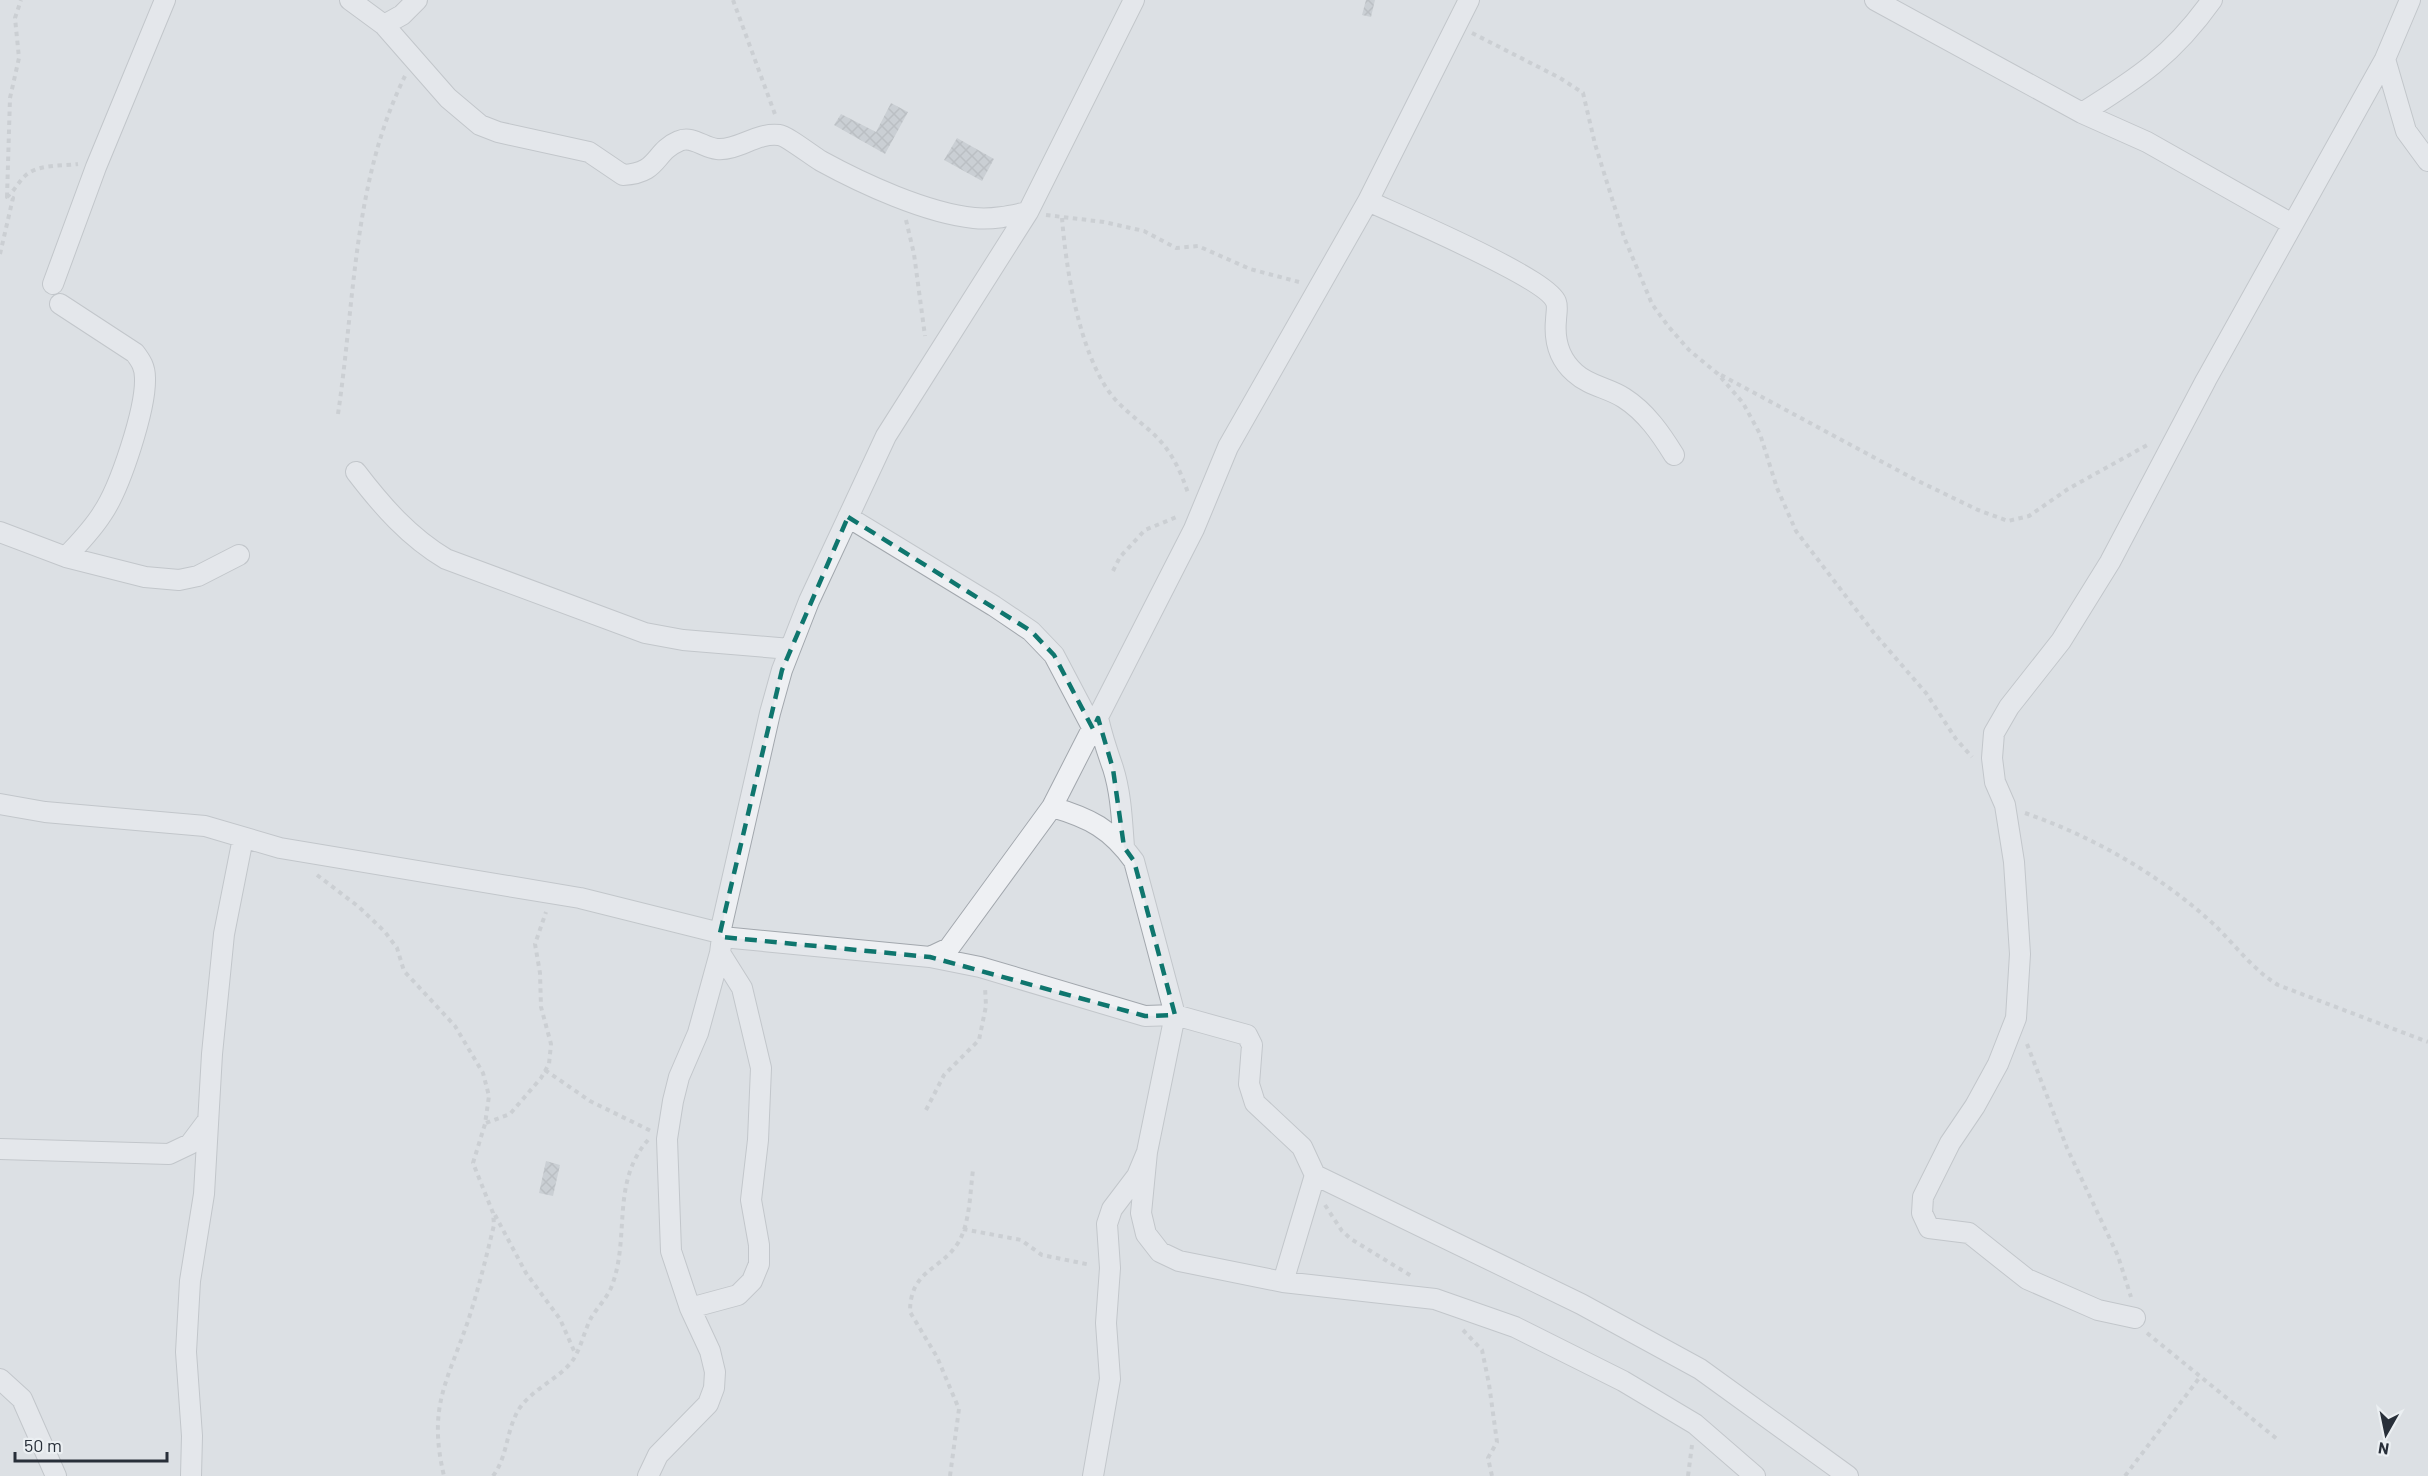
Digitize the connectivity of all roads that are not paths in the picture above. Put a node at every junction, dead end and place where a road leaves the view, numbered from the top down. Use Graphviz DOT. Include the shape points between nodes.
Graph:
graph roads {
  1 [pos="165,0"];
  2 [pos="350,0"];
  3 [pos="417,0"];
  4 [pos="1134,0"];
  5 [pos="1469,0"];
  6 [pos="1875,0"];
  7 [pos="2212,0"];
  8 [pos="2410,0"];
  9 [pos="384,25"];
  10 [pos="2385,59"];
  11 [pos="2082,113"];
  12 [pos="2428,161"];
  13 [pos="1368,201"];
  14 [pos="1028,212"];
  15 [pos="2292,224"];
  16 [pos="52,284"];
  17 [pos="60,304"];
  18 [pos="1674,455"];
  19 [pos="356,472"];
  20 [pos="848,518"];
  21 [pos="0,532"];
  22 [pos="239,555"];
  23 [pos="66,556"];
  24 [pos="790,649"];
  25 [pos="1096,724"];
  26 [pos="0,804"];
  27 [pos="1052,807"];
  28 [pos="243,838"];
  29 [pos="1124,847"];
  30 [pos="721,941"];
  31 [pos="930,957"];
  32 [pos="1175,1015"];
  33 [pos="208,1120"];
  34 [pos="0,1149"];
  35 [pos="1148,1152"];
  36 [pos="1315,1181"];
  37 [pos="1283,1282"];
  38 [pos="690,1308"];
  39 [pos="2135,1318"];
  40 [pos="0,1379"];
  41 [pos="56,1476"];
  42 [pos="191,1476"];
  43 [pos="648,1476"];
  44 [pos="1093,1476"];
  45 [pos="1755,1476"];
  46 [pos="1848,1476"];
  1 -- 16 [label="street"];
  2 -- 9 [label="street"];
  3 -- 9 [label="street"];
  4 -- 14 [label="street"];
  5 -- 13 [label="street"];
  6 -- 11 [label="street"];
  7 -- 11 [label="street" via="2174,49"];
  8 -- 10 [label="street"];
  9 -- 14 [label="street" via="448,98 480,124 498,132 589,152 623,175 653,166 679,141 688,139 726,149 767,135 781,135 829,165 903,198 973,218"];
  10 -- 12 [label="street" via="2406,130"];
  10 -- 15 [label="street"];
  11 -- 15 [label="street" via="2147,142"];
  13 -- 18 [label="street" via="1467,247 1550,295 1556,302 1555,339 1562,357 1575,373 1623,397 1640,411 1657,428"];
  13 -- 25 [label="street" via="1189,521"];
  14 -- 20 [label="street" via="886,436"];
  15 -- 39 [label="street" via="2110,562 2061,641 2009,707 1994,733 1995,782 2011,833 2018,907 2020,987 2016,1018 1998,1064 1950,1143 1923,1197 1922,1213 1929,1228 1976,1237 2026,1279 2098,1310"];
  17 -- 23 [label="street" via="135,352 143,363 145,378 142,408 114,491 104,512"];
  19 -- 24 [label="street" via="420,543 446,559 645,633"];
  20 -- 24 [label="street"];
  20 -- 25 [label="street" via="1031,631 1054,655"];
  21 -- 23 [label="street"];
  22 -- 23 [label="street" via="198,576 178,580 145,577"];
  24 -- 30 [label="street" via="770,712"];
  25 -- 27 [label="street"];
  25 -- 29 [label="street" via="1113,769"];
  26 -- 28 [label="street" via="45,812 206,826"];
  27 -- 29 [label="street" via="1079,815 1106,830"];
  27 -- 31 [label="street" via="949,948"];
  28 -- 30 [label="street" via="280,848 554,894"];
  28 -- 33 [label="street" via="224,934"];
  29 -- 32 [label="street" via="1134,861"];
  30 -- 31 [label="street"];
  30 -- 38 [label="street" via="699,1033 679,1077 668,1138 672,1251"];
  30 -- 38 [label="street" via="742,988 761,1068 751,1200 759,1264 752,1281 738,1295"];
  31 -- 32 [label="street" via="980,967 1146,1016"];
  32 -- 35 [label="street"];
  32 -- 36 [label="street" via="1249,1036 1249,1084 1255,1103 1307,1154"];
  33 -- 34 [label="street" via="190,1144 169,1154"];
  33 -- 42 [label="street" via="204,1194 190,1281 186,1352"];
  35 -- 37 [label="street" via="1141,1213 1146,1234 1160,1252 1179,1261"];
  35 -- 44 [label="street" via="1137,1176 1108,1218 1106,1323 1110,1379"];
  36 -- 37 [label="street"];
  36 -- 46 [label="street" via="1581,1304 1700,1369"];
  37 -- 45 [label="street" via="1435,1299 1515,1327 1623,1381 1695,1424"];
  38 -- 43 [label="street" via="710,1351 715,1372 713,1395 658,1455"];
  40 -- 41 [label="street" via="22,1399"];
}
